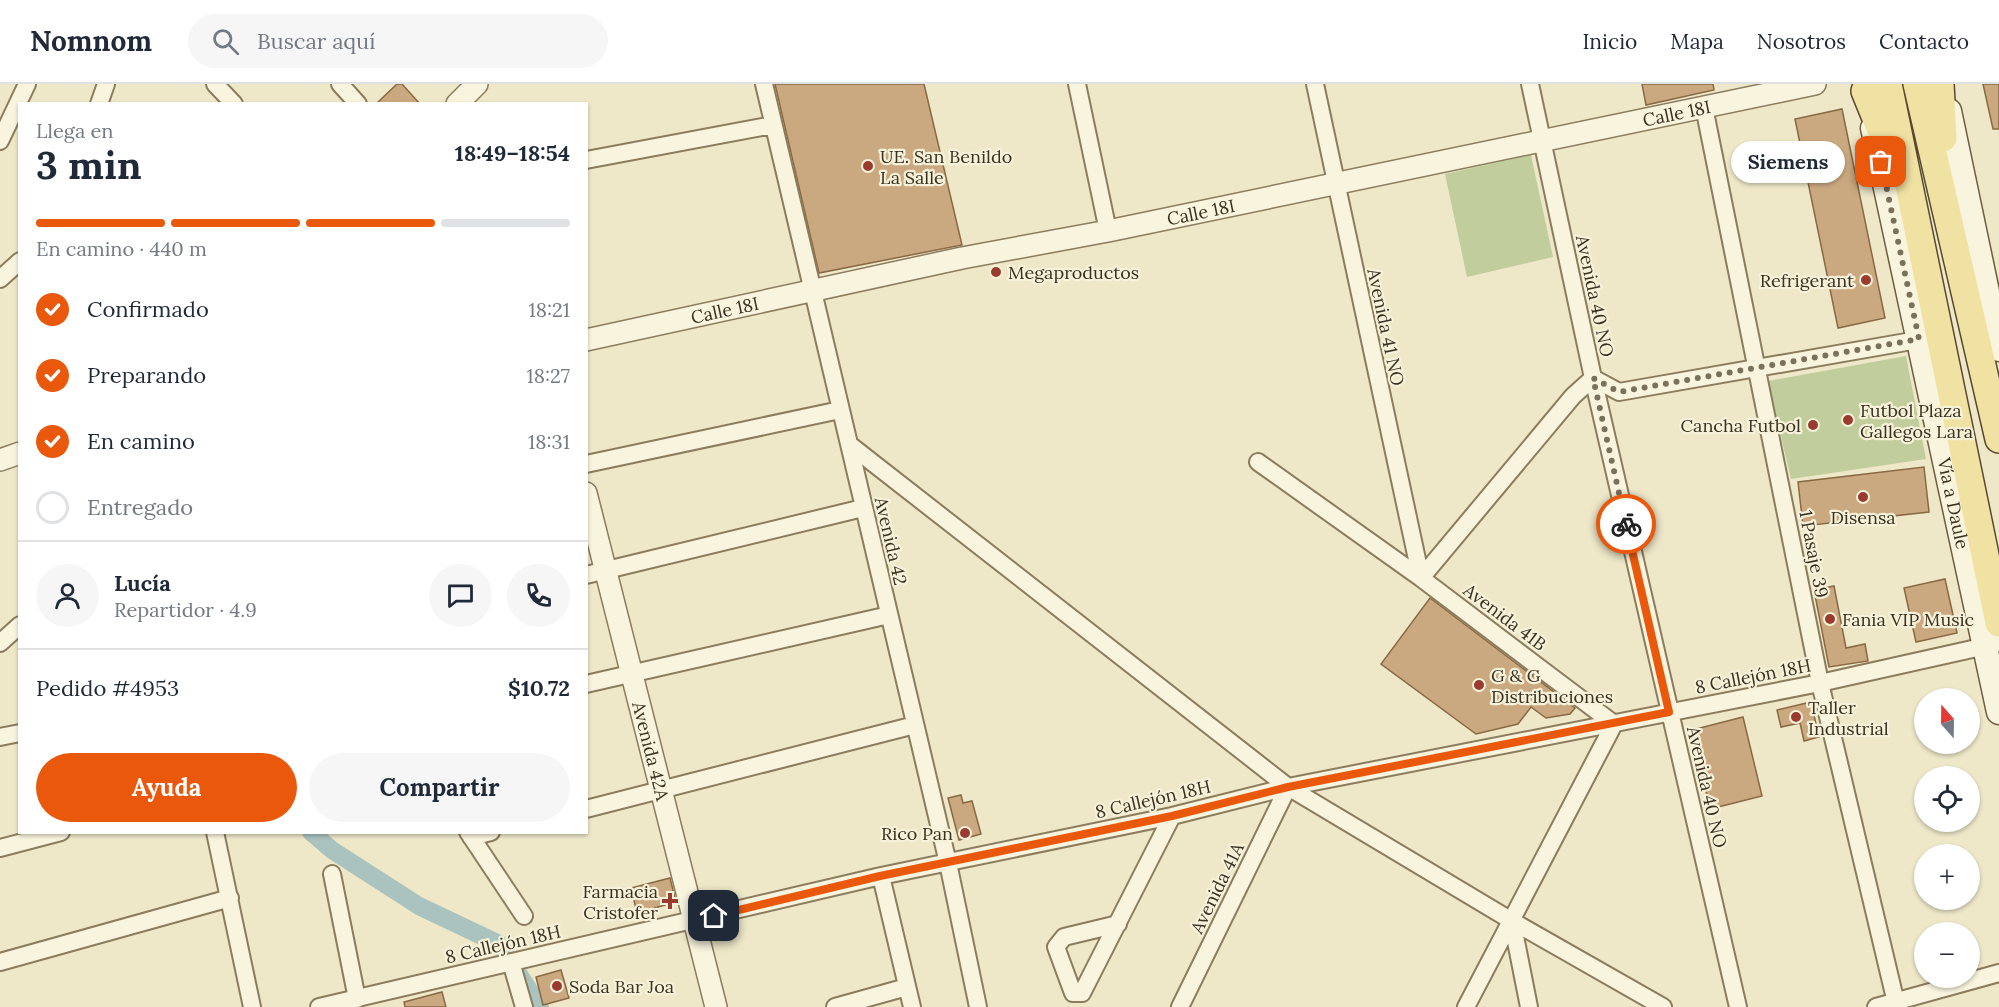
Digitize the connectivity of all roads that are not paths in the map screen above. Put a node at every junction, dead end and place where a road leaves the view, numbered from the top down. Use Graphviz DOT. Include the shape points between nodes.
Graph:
graph roads {
  1 [pos="27,84"];
  2 [pos="106,84"];
  3 [pos="215,84"];
  4 [pos="340,84"];
  5 [pos="764,84"];
  6 [pos="1077,84"];
  7 [pos="1315,84"];
  8 [pos="1530,84"];
  9 [pos="1815,84"];
  10 [pos="1917,84"];
  11 [pos="1941,84"];
  12 [pos="1872,86"];
  13 [pos="18,102"];
  14 [pos="101,102"];
  15 [pos="232,102"];
  16 [pos="356,102"];
  17 [pos="18,103"];
  18 [pos="1704,107"];
  19 [pos="773,125"];
  20 [pos="0,140"];
  21 [pos="1541,141"];
  22 [pos="588,160"];
  23 [pos="1334,184"];
  24 [pos="1946,208"];
  25 [pos="1108,231"];
  26 [pos="18,263"];
  27 [pos="0,279"];
  28 [pos="812,293"];
  29 [pos="1929,338"];
  30 [pos="588,340"];
  31 [pos="1994,347"];
  32 [pos="1758,368"];
  33 [pos="1593,378"];
  34 [pos="840,410"];
  35 [pos="1999,439"];
  36 [pos="850,445"];
  37 [pos="18,454"];
  38 [pos="0,460"];
  39 [pos="1258,462"];
  40 [pos="588,464"];
  41 [pos="863,508"];
  42 [pos="588,509"];
  43 [pos="596,573"];
  44 [pos="1420,578"];
  45 [pos="889,615"];
  46 [pos="1999,623"];
  47 [pos="18,627"];
  48 [pos="0,643"];
  49 [pos="1992,645"];
  50 [pos="631,673"];
  51 [pos="1820,683"];
  52 [pos="588,684"];
  53 [pos="1669,712"];
  54 [pos="1999,712"];
  55 [pos="1614,724"];
  56 [pos="915,725"];
  57 [pos="18,733"];
  58 [pos="0,737"];
  59 [pos="1288,787"];
  60 [pos="661,791"];
  61 [pos="588,809"];
  62 [pos="1172,816"];
  63 [pos="53,834"];
  64 [pos="215,834"];
  65 [pos="469,835"];
  66 [pos="0,848"];
  67 [pos="948,862"];
  68 [pos="332,874"];
  69 [pos="880,876"];
  70 [pos="230,898"];
  71 [pos="524,916"];
  72 [pos="693,921"];
  73 [pos="1512,921"];
  74 [pos="1118,924"];
  75 [pos="0,962"];
  76 [pos="511,962"];
  77 [pos="1999,973"];
  78 [pos="907,987"];
  79 [pos="357,999"];
  80 [pos="1896,1004"];
  81 [pos="252,1007"];
  82 [pos="319,1007"];
  83 [pos="524,1007"];
  84 [pos="716,1007"];
  85 [pos="835,1007"];
  86 [pos="912,1007"];
  87 [pos="978,1007"];
  88 [pos="1180,1007"];
  89 [pos="1466,1007"];
  90 [pos="1529,1007"];
  91 [pos="1663,1007"];
  92 [pos="1738,1007"];
  93 [pos="1876,1007"];
  1 -- 13 [label="street"];
  2 -- 14 [label="street"];
  3 -- 15 [label="street"];
  4 -- 16 [label="street"];
  5 -- 19 [label="street, Avenida 42"];
  6 -- 25 [label="street"];
  7 -- 23 [label="street, Avenida 41 NO"];
  8 -- 21 [label="street, Avenida 40 NO"];
  9 -- 18 [label="street, Calle 18I"];
  10 -- 24 [label="main road"];
  11 -- 24 [label="main road"];
  11 -- 31 [label="main road"];
  12 -- 29 [label="main road, Vía a Daule"];
  12 -- 29 [label="main road, Vía a Daule" via="1914,212"];
  17 -- 20 [label="street"];
  18 -- 21 [label="street, Calle 18I"];
  18 -- 32 [label="street, 1 Pasaje 39"];
  19 -- 22 [label="street"];
  19 -- 28 [label="street, Avenida 42"];
  21 -- 23 [label="street, Calle 18I"];
  21 -- 33 [label="street, Avenida 40 NO"];
  23 -- 25 [label="street, Calle 18I"];
  23 -- 44 [label="street, Avenida 41 NO"];
  24 -- 31 [label="main road"];
  25 -- 28 [label="street, Calle 18I" via="962,258"];
  26 -- 27 [label="street"];
  28 -- 30 [label="street, Calle 18I"];
  28 -- 34 [label="street, Avenida 42"];
  29 -- 32 [label="street"];
  29 -- 46 [label="main road, Vía a Daule"];
  29 -- 49 [label="main road, Vía a Daule"];
  31 -- 35 [label="main road"];
  32 -- 33 [label="street" via="1619,392"];
  32 -- 51 [label="street, 1 Pasaje 39"];
  33 -- 44 [label="street" via="1573,396"];
  33 -- 53 [label="street, Avenida 40 NO"];
  34 -- 36 [label="street, Avenida 42"];
  34 -- 40 [label="street"];
  36 -- 41 [label="street, Avenida 42"];
  36 -- 59 [label="street"];
  37 -- 38 [label="street"];
  39 -- 44 [label="street, Avenida 41B"];
  41 -- 43 [label="street"];
  41 -- 45 [label="street, Avenida 42"];
  42 -- 43 [label="street, Avenida 42A"];
  43 -- 50 [label="street, Avenida 42A"];
  44 -- 55 [label="street, Avenida 41B"];
  45 -- 50 [label="street"];
  45 -- 56 [label="street, Avenida 42"];
  47 -- 48 [label="street"];
  49 -- 51 [label="street, 8 Callejón 18H"];
  49 -- 54 [label="main road, Vía a Daule"];
  50 -- 52 [label="street"];
  50 -- 60 [label="street, Avenida 42A"];
  51 -- 53 [label="street, 8 Callejón 18H"];
  51 -- 80 [label="street, 1 Pasaje 39"];
  53 -- 55 [label="street, 8 Callejón 18H"];
  53 -- 92 [label="street, Avenida 40 NO"];
  55 -- 59 [label="street, 8 Callejón 18H"];
  55 -- 73 [label="street"];
  56 -- 60 [label="street"];
  56 -- 67 [label="street, Avenida 42"];
  57 -- 58 [label="street"];
  59 -- 62 [label="street, 8 Callejón 18H"];
  59 -- 73 [label="street"];
  59 -- 88 [label="street, Avenida 41A"];
  60 -- 61 [label="street"];
  60 -- 72 [label="street, Avenida 42A"];
  62 -- 67 [label="street, 8 Callejón 18H"];
  62 -- 74 [label="street"];
  63 -- 66 [label="street"];
  64 -- 70 [label="street"];
  65 -- 71 [label="street"];
  67 -- 69 [label="street, 8 Callejón 18H"];
  67 -- 87 [label="street, Avenida 42"];
  68 -- 79 [label="street"];
  69 -- 72 [label="street, 8 Callejón 18H"];
  69 -- 78 [label="street"];
  70 -- 75 [label="street"];
  70 -- 81 [label="street"];
  72 -- 76 [label="street, 8 Callejón 18H"];
  72 -- 84 [label="street, Avenida 42A"];
  73 -- 89 [label="street"];
  73 -- 90 [label="street"];
  73 -- 91 [label="street"];
  76 -- 79 [label="street, 8 Callejón 18H"];
  76 -- 83 [label="street"];
  77 -- 80 [label="street"];
  78 -- 85 [label="street"];
  78 -- 86 [label="street"];
  79 -- 82 [label="street, 8 Callejón 18H"];
  80 -- 93 [label="street"];
}
